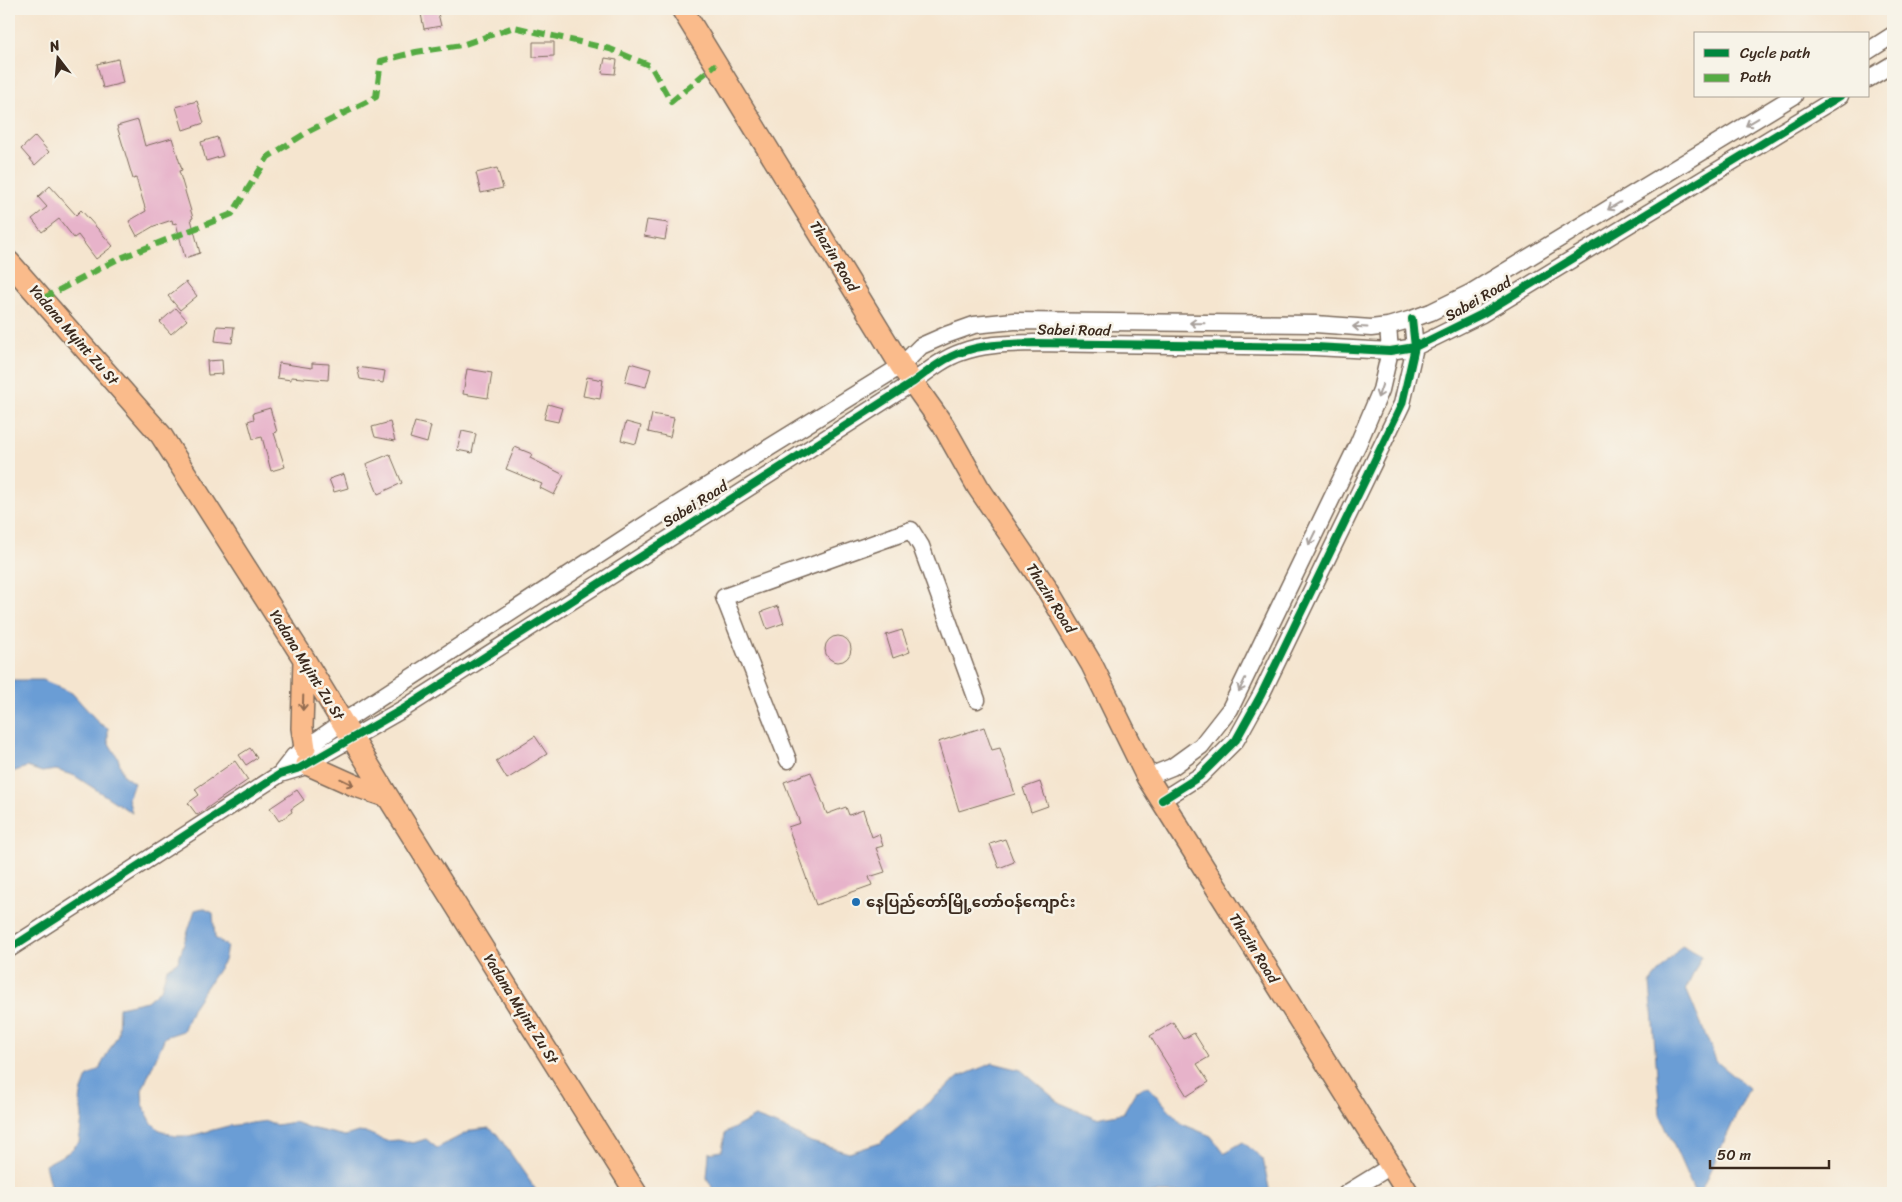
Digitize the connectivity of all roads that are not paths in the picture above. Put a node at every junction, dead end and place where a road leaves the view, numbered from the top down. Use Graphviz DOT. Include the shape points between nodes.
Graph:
graph roads {
  1 [pos="682,9"];
  2 [pos="1893,35"];
  3 [pos="1870,50"];
  4 [pos="1893,64"];
  5 [pos="1870,78"];
  6 [pos="1791,98"];
  7 [pos="1837,98"];
  8 [pos="9,262"];
  9 [pos="1412,319"];
  10 [pos="1388,326"];
  11 [pos="1415,347"];
  12 [pos="1390,350"];
  13 [pos="906,374"];
  14 [pos="304,659"];
  15 [pos="977,700"];
  16 [pos="348,731"];
  17 [pos="306,756"];
  18 [pos="788,760"];
  19 [pos="1147,777"];
  20 [pos="388,797"];
  21 [pos="1162,800"];
  22 [pos="9,949"];
  23 [pos="1391,1166"];
  24 [pos="636,1193"];
  25 [pos="1347,1193"];
  26 [pos="1408,1193"];
  1 -- 13 [label="main road, Thazin Road"];
  2 -- 3 [label="street"];
  4 -- 5 [label="street"];
  6 -- 9 [label="street, Sabei Road, one-way" via="1470,293"];
  7 -- 11 [label="street, Sabei Road" via="1482,314"];
  8 -- 14 [label="main road, Yadana Myint Zu St" via="161,435"];
  9 -- 10 [label="street, Sabei Road"];
  9 -- 11 [label="street"];
  10 -- 12 [label="street"];
  10 -- 13 [label="street, Sabei Road, one-way" via="1014,321 974,325 921,346"];
  11 -- 12 [label="street, Sabei Road"];
  11 -- 21 [label="street" via="1402,404 1299,619 1236,740 1200,776"];
  12 -- 13 [label="street, Sabei Road" via="1032,343 994,345 962,352 934,366"];
  12 -- 19 [label="street, one-way" via="1381,390 1358,444 1230,709 1201,746 1172,767"];
  13 -- 16 [label="street, Sabei Road" via="657,517"];
  13 -- 16 [label="street, Sabei Road" via="411,704"];
  13 -- 19 [label="main road, Thazin Road" via="943,425 978,487 1047,589 1092,665"];
  14 -- 16 [label="main road, Yadana Myint Zu St"];
  14 -- 17 [label="main road, one-way" via="302,728"];
  15 -- 18 [label="street" via="921,546 911,530 724,597"];
  16 -- 17 [label="street"];
  16 -- 20 [label="main road, Yadana Myint Zu St"];
  17 -- 20 [label="main road, one-way" via="356,786"];
  17 -- 22 [label="street"];
  19 -- 21 [label="main road, Thazin Road"];
  20 -- 24 [label="main road, Yadana Myint Zu St"];
  21 -- 23 [label="main road, Thazin Road"];
  23 -- 25 [label="street"];
  23 -- 26 [label="main road, Thazin Road"];
}
